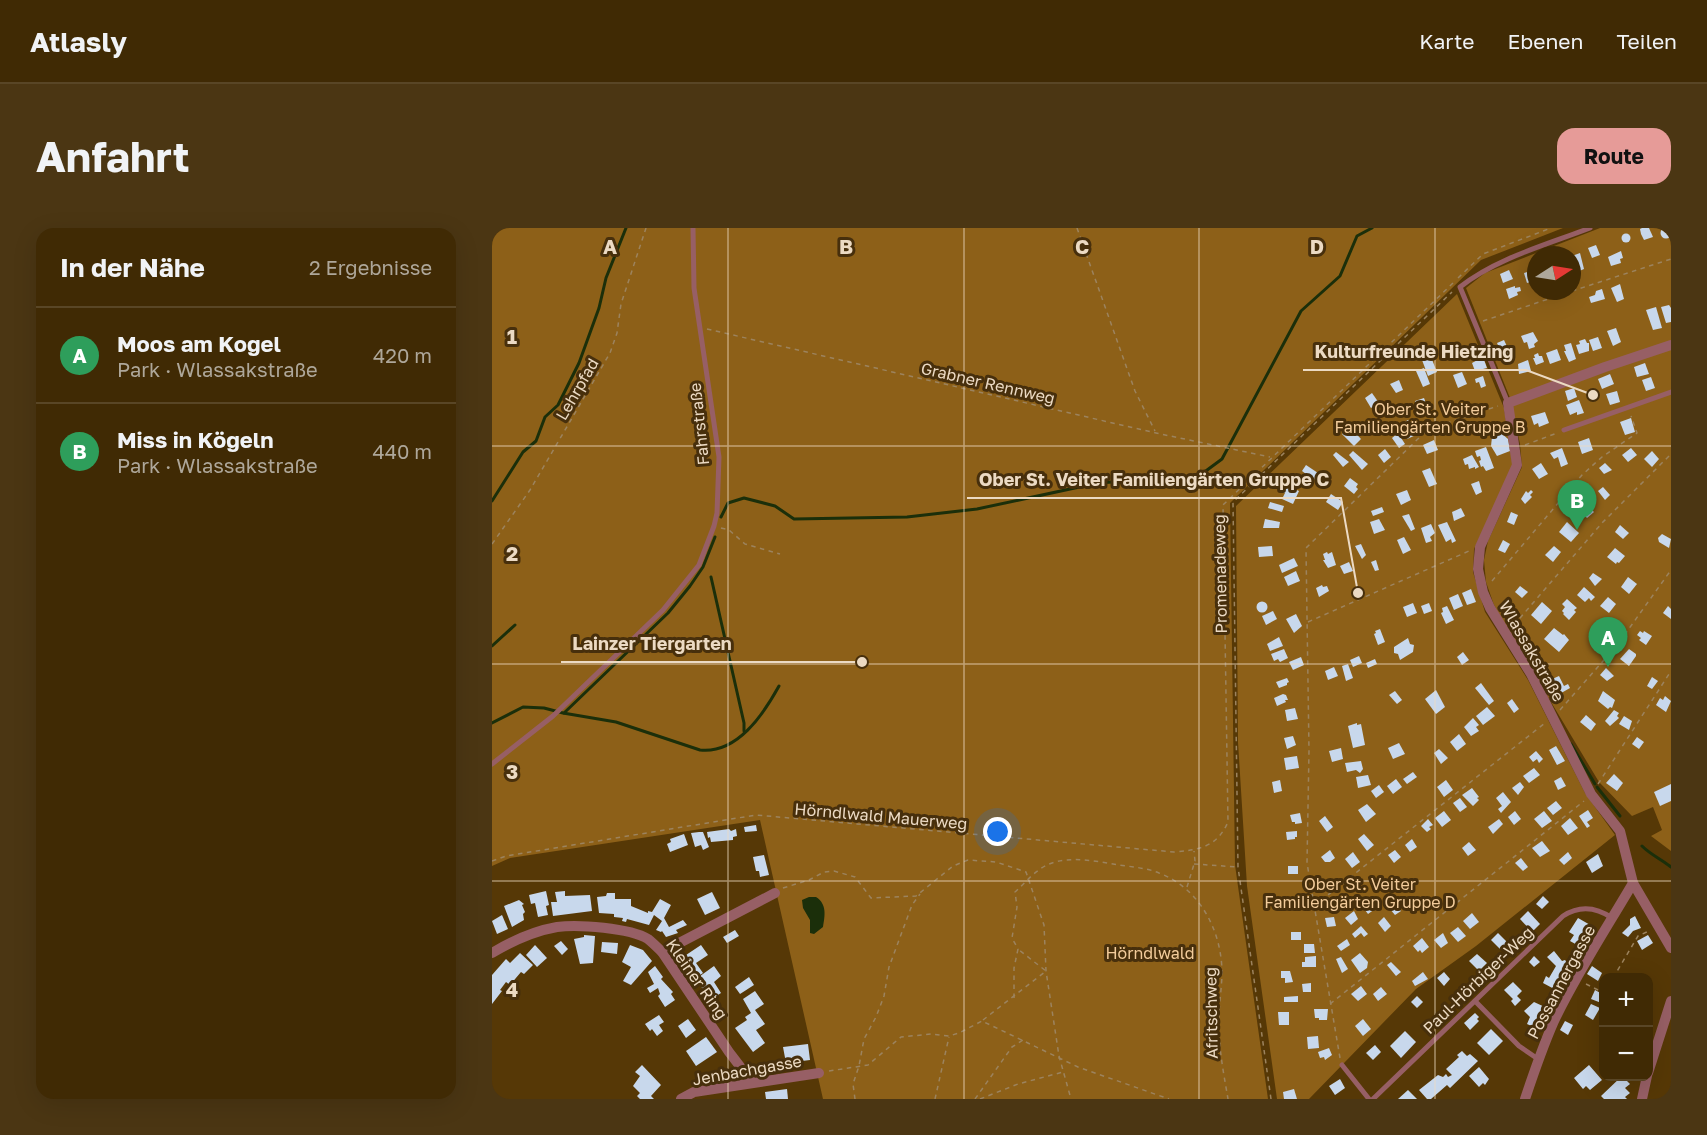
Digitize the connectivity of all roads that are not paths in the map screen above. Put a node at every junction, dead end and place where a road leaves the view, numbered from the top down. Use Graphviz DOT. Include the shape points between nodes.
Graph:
graph roads {
  1 [pos="693,228"];
  2 [pos="1590,228"];
  3 [pos="1671,345"];
  4 [pos="1671,392"];
  5 [pos="1508,403"];
  6 [pos="1564,430"];
  7 [pos="492,764"];
  8 [pos="1633,883"];
  9 [pos="774,892"];
  10 [pos="1612,918"];
  11 [pos="1671,948"];
  12 [pos="662,952"];
  13 [pos="492,953"];
  14 [pos="1475,1001"];
  15 [pos="1671,1001"];
  16 [pos="1538,1059"];
  17 [pos="1653,1059"];
  18 [pos="1342,1065"];
  19 [pos="819,1073"];
  20 [pos="1646,1081"];
  21 [pos="752,1082"];
  22 [pos="681,1099"];
  23 [pos="1371,1099"];
  24 [pos="1525,1099"];
  25 [pos="1642,1099"];
  1 -- 7 [label="lane, Fahrstraße" via="694,288 719,457 714,526 699,565 663,610 553,716"];
  2 -- 5 [label="lane, Wlassakstraße" via="1496,265 1461,287"];
  3 -- 5 [label="street"];
  4 -- 6 [label="lane"];
  5 -- 8 [label="street, Wlassakstraße" via="1517,465 1480,547 1478,568 1483,592 1531,674 1591,794 1620,831"];
  8 -- 10 [label="street, Possannergasse"];
  8 -- 11 [label="street, Wlassakstraße"];
  9 -- 12 [label="street"];
  10 -- 14 [label="lane, Paul-Hörbiger-Weg" via="1593,908 1568,913"];
  10 -- 16 [label="street, Possannergasse" via="1576,979"];
  12 -- 13 [label="street, Kleiner Ring" via="648,939 629,932 557,927 522,937"];
  12 -- 21 [label="street, Kleiner Ring"];
  14 -- 16 [label="lane" via="1519,1046"];
  14 -- 23 [label="lane, Paul-Hörbiger-Weg"];
  15 -- 17 [label="street"];
  16 -- 24 [label="street, Possannergasse"];
  18 -- 23 [label="lane"];
  19 -- 21 [label="street, Jenbachgasse"];
  20 -- 25 [label="street"];
  21 -- 22 [label="street, Jenbachgasse" via="694,1092"];
}
